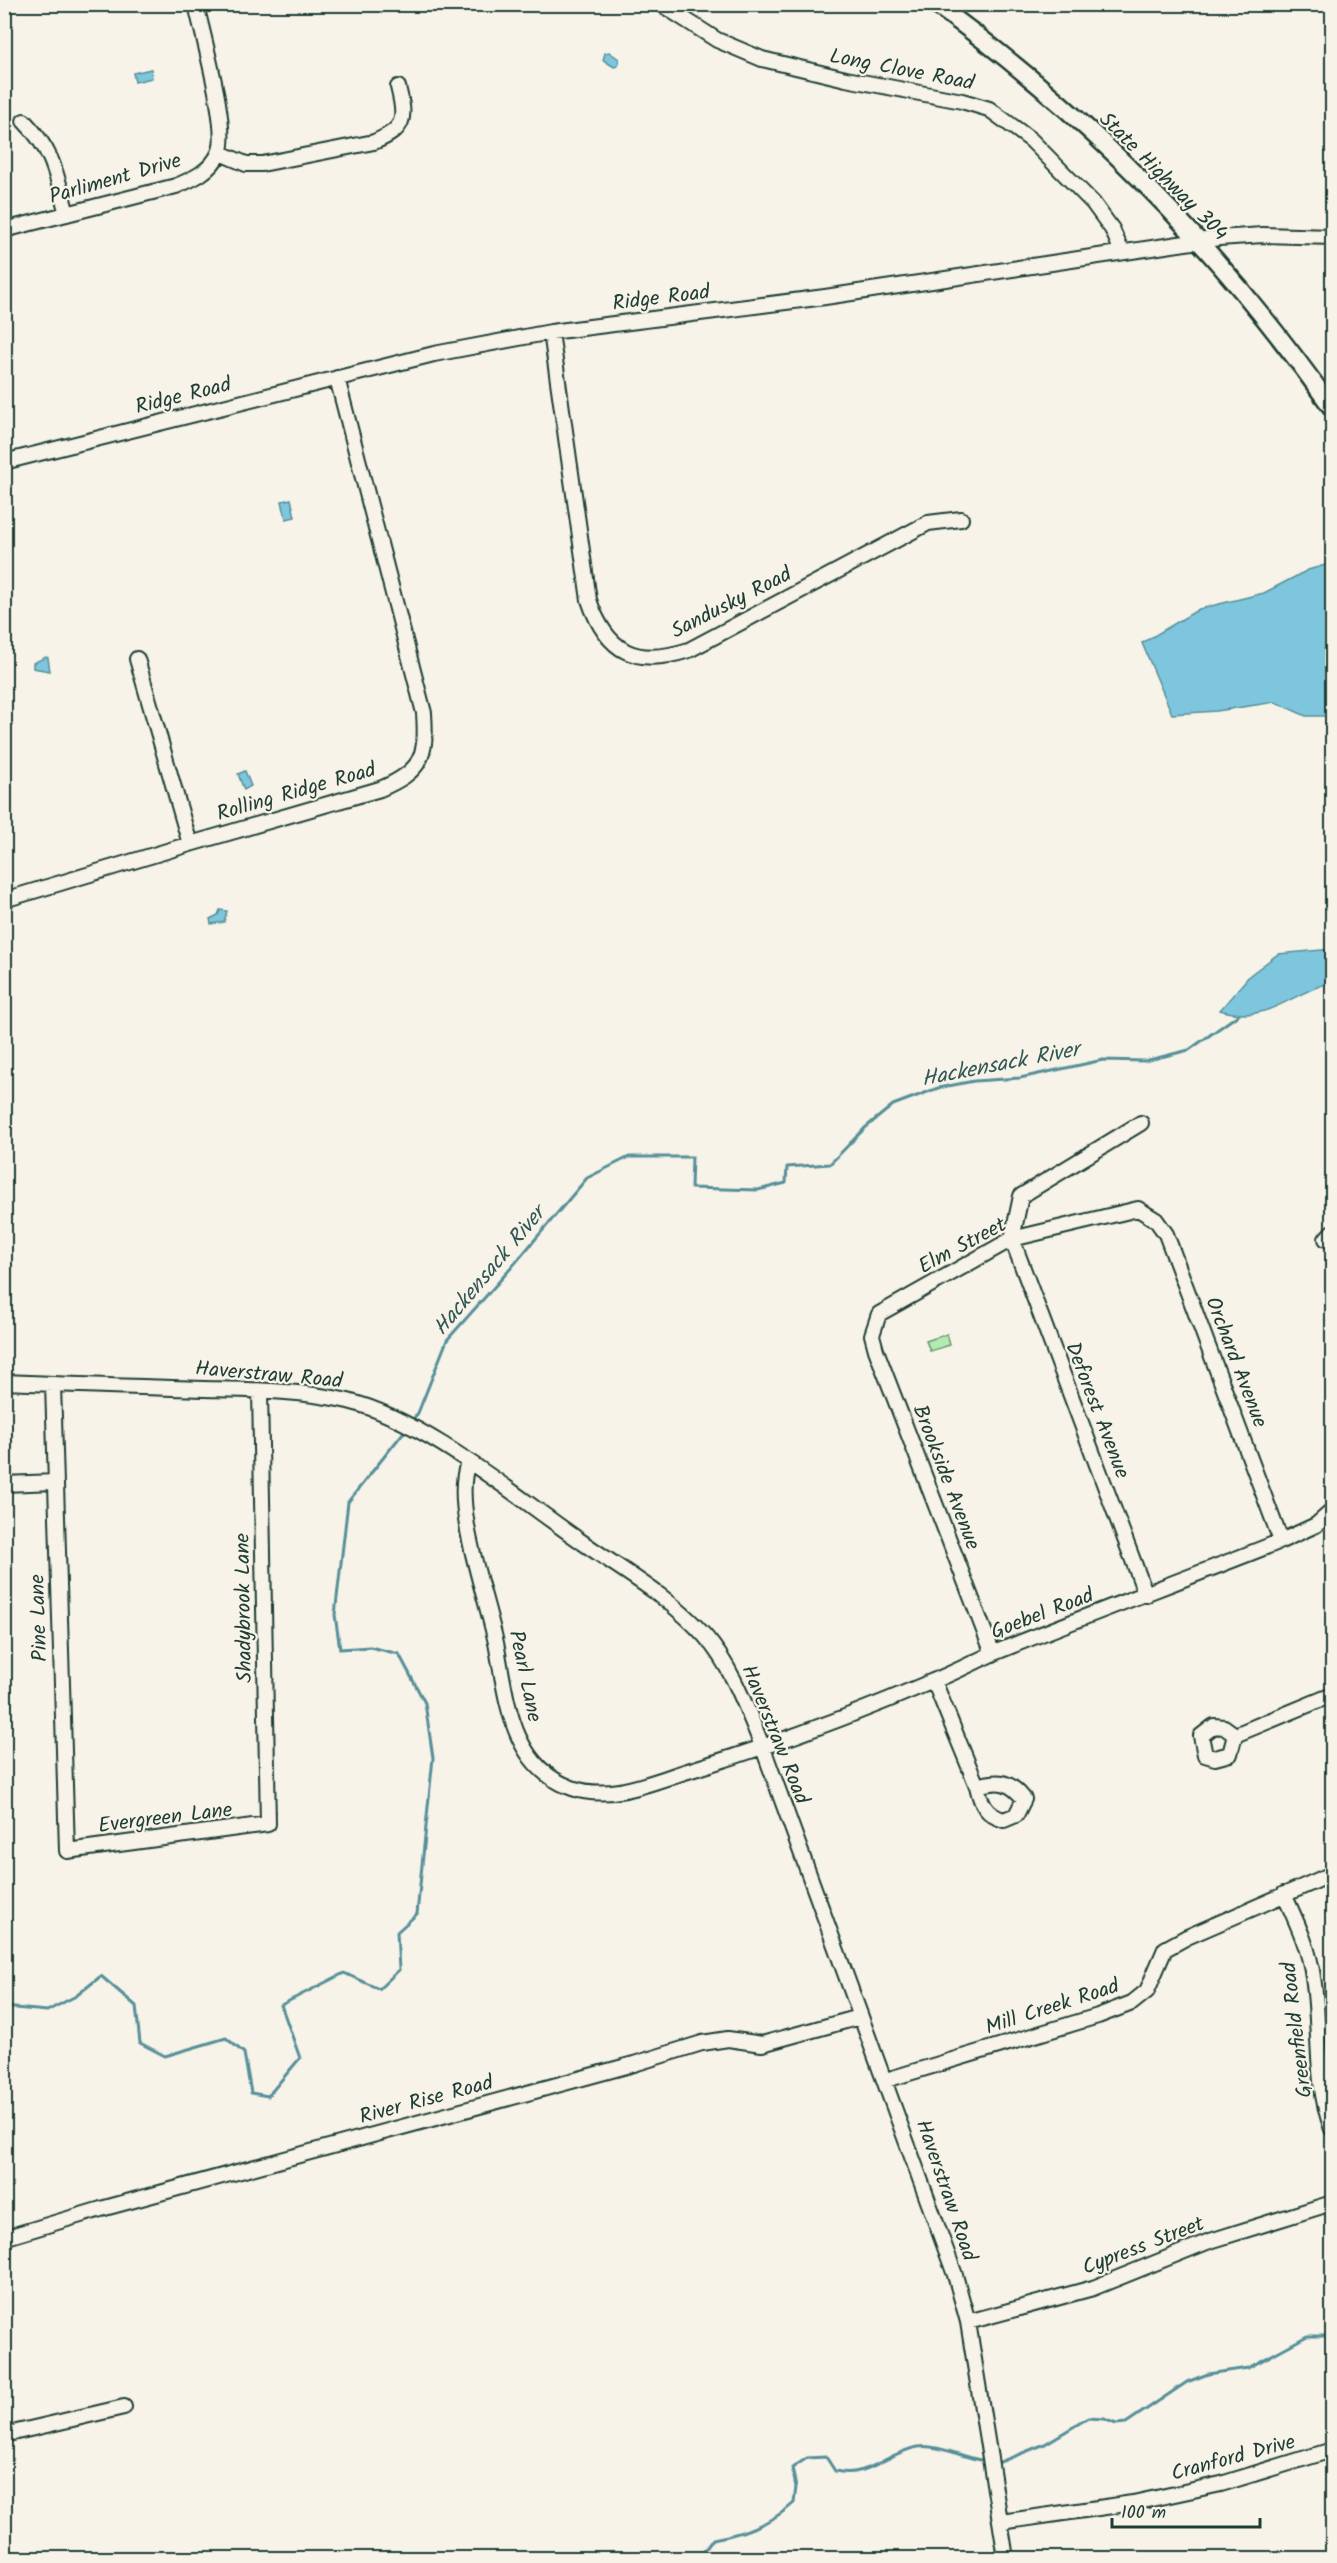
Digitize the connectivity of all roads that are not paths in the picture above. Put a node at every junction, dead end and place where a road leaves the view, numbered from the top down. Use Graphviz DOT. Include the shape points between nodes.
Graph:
graph roads {
  1 [pos="196,4"];
  2 [pos="661,4"];
  3 [pos="935,4"];
  4 [pos="398,87"];
  5 [pos="24,121"];
  6 [pos="220,153"];
  7 [pos="67,214"];
  8 [pos="4,230"];
  9 [pos="1332,237"];
  10 [pos="1198,240"];
  11 [pos="1122,252"];
  12 [pos="552,332"];
  13 [pos="337,378"];
  14 [pos="1332,408"];
  15 [pos="4,462"];
  16 [pos="960,519"];
  17 [pos="137,659"];
  18 [pos="190,844"];
  19 [pos="4,900"];
  20 [pos="1141,1123"];
  21 [pos="1138,1209"];
  22 [pos="1011,1239"];
  23 [pos="879,1314"];
  24 [pos="4,1382"];
  25 [pos="54,1384"];
  26 [pos="260,1391"];
  27 [pos="468,1463"];
  28 [pos="55,1482"];
  29 [pos="4,1484"];
  30 [pos="1332,1511"];
  31 [pos="1281,1541"];
  32 [pos="1146,1595"];
  33 [pos="993,1654"];
  34 [pos="934,1681"];
  35 [pos="1332,1695"];
  36 [pos="1235,1735"];
  37 [pos="763,1748"];
  38 [pos="977,1786"];
  39 [pos="268,1824"];
  40 [pos="67,1851"];
  41 [pos="1332,1874"];
  42 [pos="1284,1894"];
  43 [pos="860,2017"];
  44 [pos="886,2080"];
  45 [pos="1332,2129"];
  46 [pos="1332,2204"];
  47 [pos="4,2238"];
  48 [pos="968,2322"];
  49 [pos="124,2407"];
  50 [pos="4,2435"];
  51 [pos="1332,2450"];
  52 [pos="1001,2522"];
  53 [pos="1006,2559"];
  1 -- 6 [label="street" via="223,130"];
  2 -- 11 [label="street, Long Clove Road" via="717,40 762,59 962,100 995,113 1039,147 1093,203 1112,229"];
  3 -- 10 [label="main road, State Highway 304" via="1090,132"];
  4 -- 6 [label="street" via="403,120 390,136 374,142 262,164 246,164"];
  5 -- 7 [label="street" via="52,158"];
  6 -- 7 [label="street, Parliment Drive" via="194,179"];
  7 -- 8 [label="street, Parliment Drive"];
  9 -- 10 [label="street, Ridge Road"];
  10 -- 11 [label="street, Ridge Road"];
  10 -- 14 [label="main road, State Highway 304" via="1259,311"];
  11 -- 12 [label="street, Ridge Road" via="825,297"];
  12 -- 13 [label="street, Ridge Road" via="444,351"];
  12 -- 16 [label="street, Sandusky Road" via="589,600 605,636 639,657 666,657 689,650 928,523"];
  13 -- 15 [label="street, Ridge Road"];
  13 -- 18 [label="street, Rolling Ridge Road" via="424,713 426,738 420,762 402,780 381,789"];
  17 -- 18 [label="street"];
  18 -- 19 [label="street, Rolling Ridge Road"];
  20 -- 22 [label="street" via="1021,1196"];
  21 -- 22 [label="street, Elm Street"];
  21 -- 31 [label="street, Orchard Avenue" via="1156,1220 1166,1234"];
  22 -- 23 [label="street, Elm Street"];
  22 -- 32 [label="street, Deforest Avenue"];
  23 -- 33 [label="street, Brookside Avenue" via="872,1335 876,1350"];
  24 -- 25 [label="street, Haverstraw Road"];
  25 -- 26 [label="street, Haverstraw Road"];
  25 -- 28 [label="street, Pine Lane"];
  26 -- 27 [label="street, Haverstraw Road" via="348,1401 375,1410 404,1423"];
  26 -- 39 [label="street, Shadybrook Lane"];
  27 -- 37 [label="street, Haverstraw Road" via="635,1577 682,1614 726,1666"];
  27 -- 37 [label="street, Pearl Lane" via="462,1494 468,1530 492,1616 513,1723 522,1748 533,1762 571,1788 620,1791"];
  28 -- 29 [label="street"];
  28 -- 40 [label="street, Pine Lane"];
  30 -- 31 [label="street, Goebel Road" via="1316,1525"];
  31 -- 32 [label="street, Goebel Road"];
  32 -- 33 [label="street, Goebel Road"];
  33 -- 34 [label="street, Goebel Road"];
  34 -- 37 [label="street, Goebel Road"];
  34 -- 38 [label="street"];
  35 -- 36 [label="street"];
  37 -- 43 [label="street, Haverstraw Road"];
  39 -- 40 [label="street, Evergreen Lane"];
  41 -- 42 [label="street, Mill Creek Road"];
  42 -- 44 [label="street, Mill Creek Road" via="1165,1949 1147,1991 1132,2003"];
  42 -- 45 [label="street, Greenfield Road" via="1306,1943 1313,1977 1322,2088"];
  43 -- 44 [label="street, Haverstraw Road"];
  43 -- 47 [label="street, River Rise Road" via="762,2044 728,2039 702,2043"];
  44 -- 48 [label="street, Haverstraw Road"];
  46 -- 48 [label="street, Cypress Street" via="1207,2242 1093,2288"];
  48 -- 52 [label="street, Haverstraw Road"];
  49 -- 50 [label="street"];
  51 -- 52 [label="street, Cranford Drive" via="1221,2484 1155,2499"];
  52 -- 53 [label="street, Haverstraw Road"];
}
